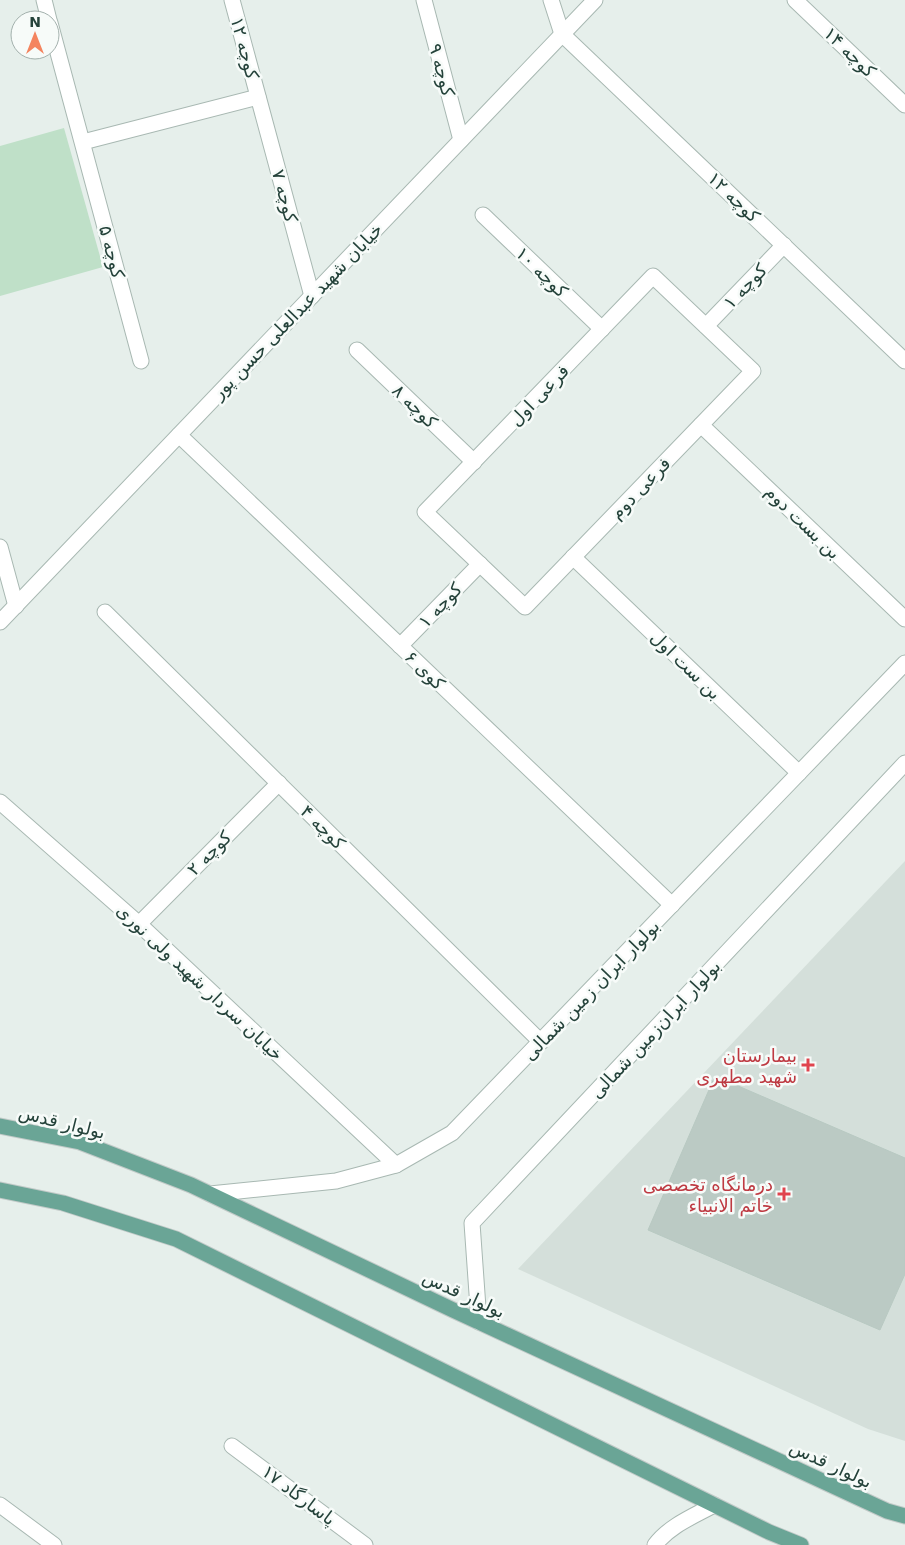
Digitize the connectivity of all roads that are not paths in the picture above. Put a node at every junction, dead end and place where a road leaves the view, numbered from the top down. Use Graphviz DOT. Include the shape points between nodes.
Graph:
graph roads {
  1 [pos="232,0"];
  2 [pos="424,0"];
  3 [pos="550,0"];
  4 [pos="595,0"];
  5 [pos="795,0"];
  6 [pos="562,34"];
  7 [pos="60,58"];
  8 [pos="258,97"];
  9 [pos="905,105"];
  10 [pos="461,140"];
  11 [pos="83,142"];
  12 [pos="483,215"];
  13 [pos="784,245"];
  14 [pos="312,296"];
  15 [pos="706,326"];
  16 [pos="602,329"];
  17 [pos="357,350"];
  18 [pos="141,361"];
  19 [pos="905,361"];
  20 [pos="701,425"];
  21 [pos="179,435"];
  22 [pos="474,462"];
  23 [pos="0,547"];
  24 [pos="574,557"];
  25 [pos="480,564"];
  26 [pos="16,606"];
  27 [pos="105,612"];
  28 [pos="905,619"];
  29 [pos="0,622"];
  30 [pos="400,646"];
  31 [pos="904,667"];
  32 [pos="905,763"];
  33 [pos="799,773"];
  34 [pos="279,783"];
  35 [pos="0,802"];
  36 [pos="672,906"];
  37 [pos="139,924"];
  38 [pos="541,1042"];
  39 [pos="0,1126"];
  40 [pos="396,1165"];
  41 [pos="0,1190"];
  42 [pos="210,1194"];
  43 [pos="479,1322"];
  44 [pos="232,1446"];
  45 [pos="0,1505"];
  46 [pos="714,1505"];
  47 [pos="905,1516"];
  48 [pos="769,1532"];
  49 [pos="54,1545"];
  50 [pos="365,1545"];
  51 [pos="655,1545"];
  52 [pos="784,1545"];
  53 [pos="801,1545"];
  1 -- 8 [label="street, کوچه ۱۲"];
  2 -- 10 [label="street, کوچه ۹"];
  3 -- 6 [label="street"];
  4 -- 6 [label="street, خیابان شهید عبدالعلی حسن پور"];
  5 -- 9 [label="street, کوچه ۱۴"];
  6 -- 10 [label="street, خیابان شهید عبدالعلی حسن پور"];
  6 -- 13 [label="street, کوچه ۱۲"];
  7 -- 11 [label="street"];
  8 -- 11 [label="street"];
  8 -- 14 [label="street, کوچه ۷"];
  10 -- 14 [label="street, خیابان شهید عبدالعلی حسن پور"];
  11 -- 18 [label="street, کوچه ۵"];
  12 -- 16 [label="street, کوچه ۱۰"];
  13 -- 15 [label="street, کوچه ۱"];
  13 -- 19 [label="street, کوچه ۱۲"];
  14 -- 21 [label="street, خیابان شهید عبدالعلی حسن پور"];
  15 -- 16 [label="street, فرعی اول" via="653,276"];
  15 -- 20 [label="street, فرعی دوم" via="753,371"];
  16 -- 22 [label="street, فرعی اول"];
  17 -- 22 [label="street, کوچه ۸"];
  20 -- 24 [label="street, فرعی دوم"];
  20 -- 28 [label="street, بن بست دوم"];
  21 -- 26 [label="street, خیابان شهید عبدالعلی حسن پور"];
  21 -- 30 [label="street, کوی ۶"];
  22 -- 25 [label="street, فرعی اول" via="425,512"];
  23 -- 26 [label="street"];
  24 -- 25 [label="street, فرعی دوم" via="526,607"];
  24 -- 33 [label="street, بن ست اول"];
  25 -- 30 [label="street, کوچه ۱"];
  26 -- 29 [label="street, خیابان شهید عبدالعلی حسن پور"];
  27 -- 34 [label="street, کوچه ۴"];
  30 -- 36 [label="street, کوی ۶"];
  31 -- 33 [label="street, بولوار ایران زمین شمالی"];
  32 -- 43 [label="street, بولوار ایران‌زمین شمالی" via="472,1223"];
  33 -- 36 [label="street, بولوار ایران زمین شمالی"];
  34 -- 37 [label="street, کوچه ۲"];
  34 -- 38 [label="street, کوچه ۴"];
  35 -- 37 [label="street, خیابان سردار شهید ولی نوری"];
  36 -- 38 [label="street, بولوار ایران زمین شمالی"];
  37 -- 40 [label="street, خیابان سردار شهید ولی نوری"];
  38 -- 40 [label="street, بولوار ایران زمین شمالی" via="452,1133"];
  39 -- 42 [label="main road, بولوار قدس" via="80,1142"];
  40 -- 42 [label="street, بولوار ایران زمین شمالی" via="336,1181"];
  41 -- 46 [label="main road" via="63,1203 176,1239"];
  42 -- 43 [label="main road, بولوار قدس"];
  43 -- 47 [label="main road, بولوار قدس" via="886,1511"];
  44 -- 50 [label="street, پاسارگاد ۱۷"];
  45 -- 49 [label="street"];
  46 -- 48 [label="main road"];
  46 -- 51 [label="street" via="661,1537"];
  48 -- 52 [label="main road"];
  48 -- 53 [label="main road"];
}
